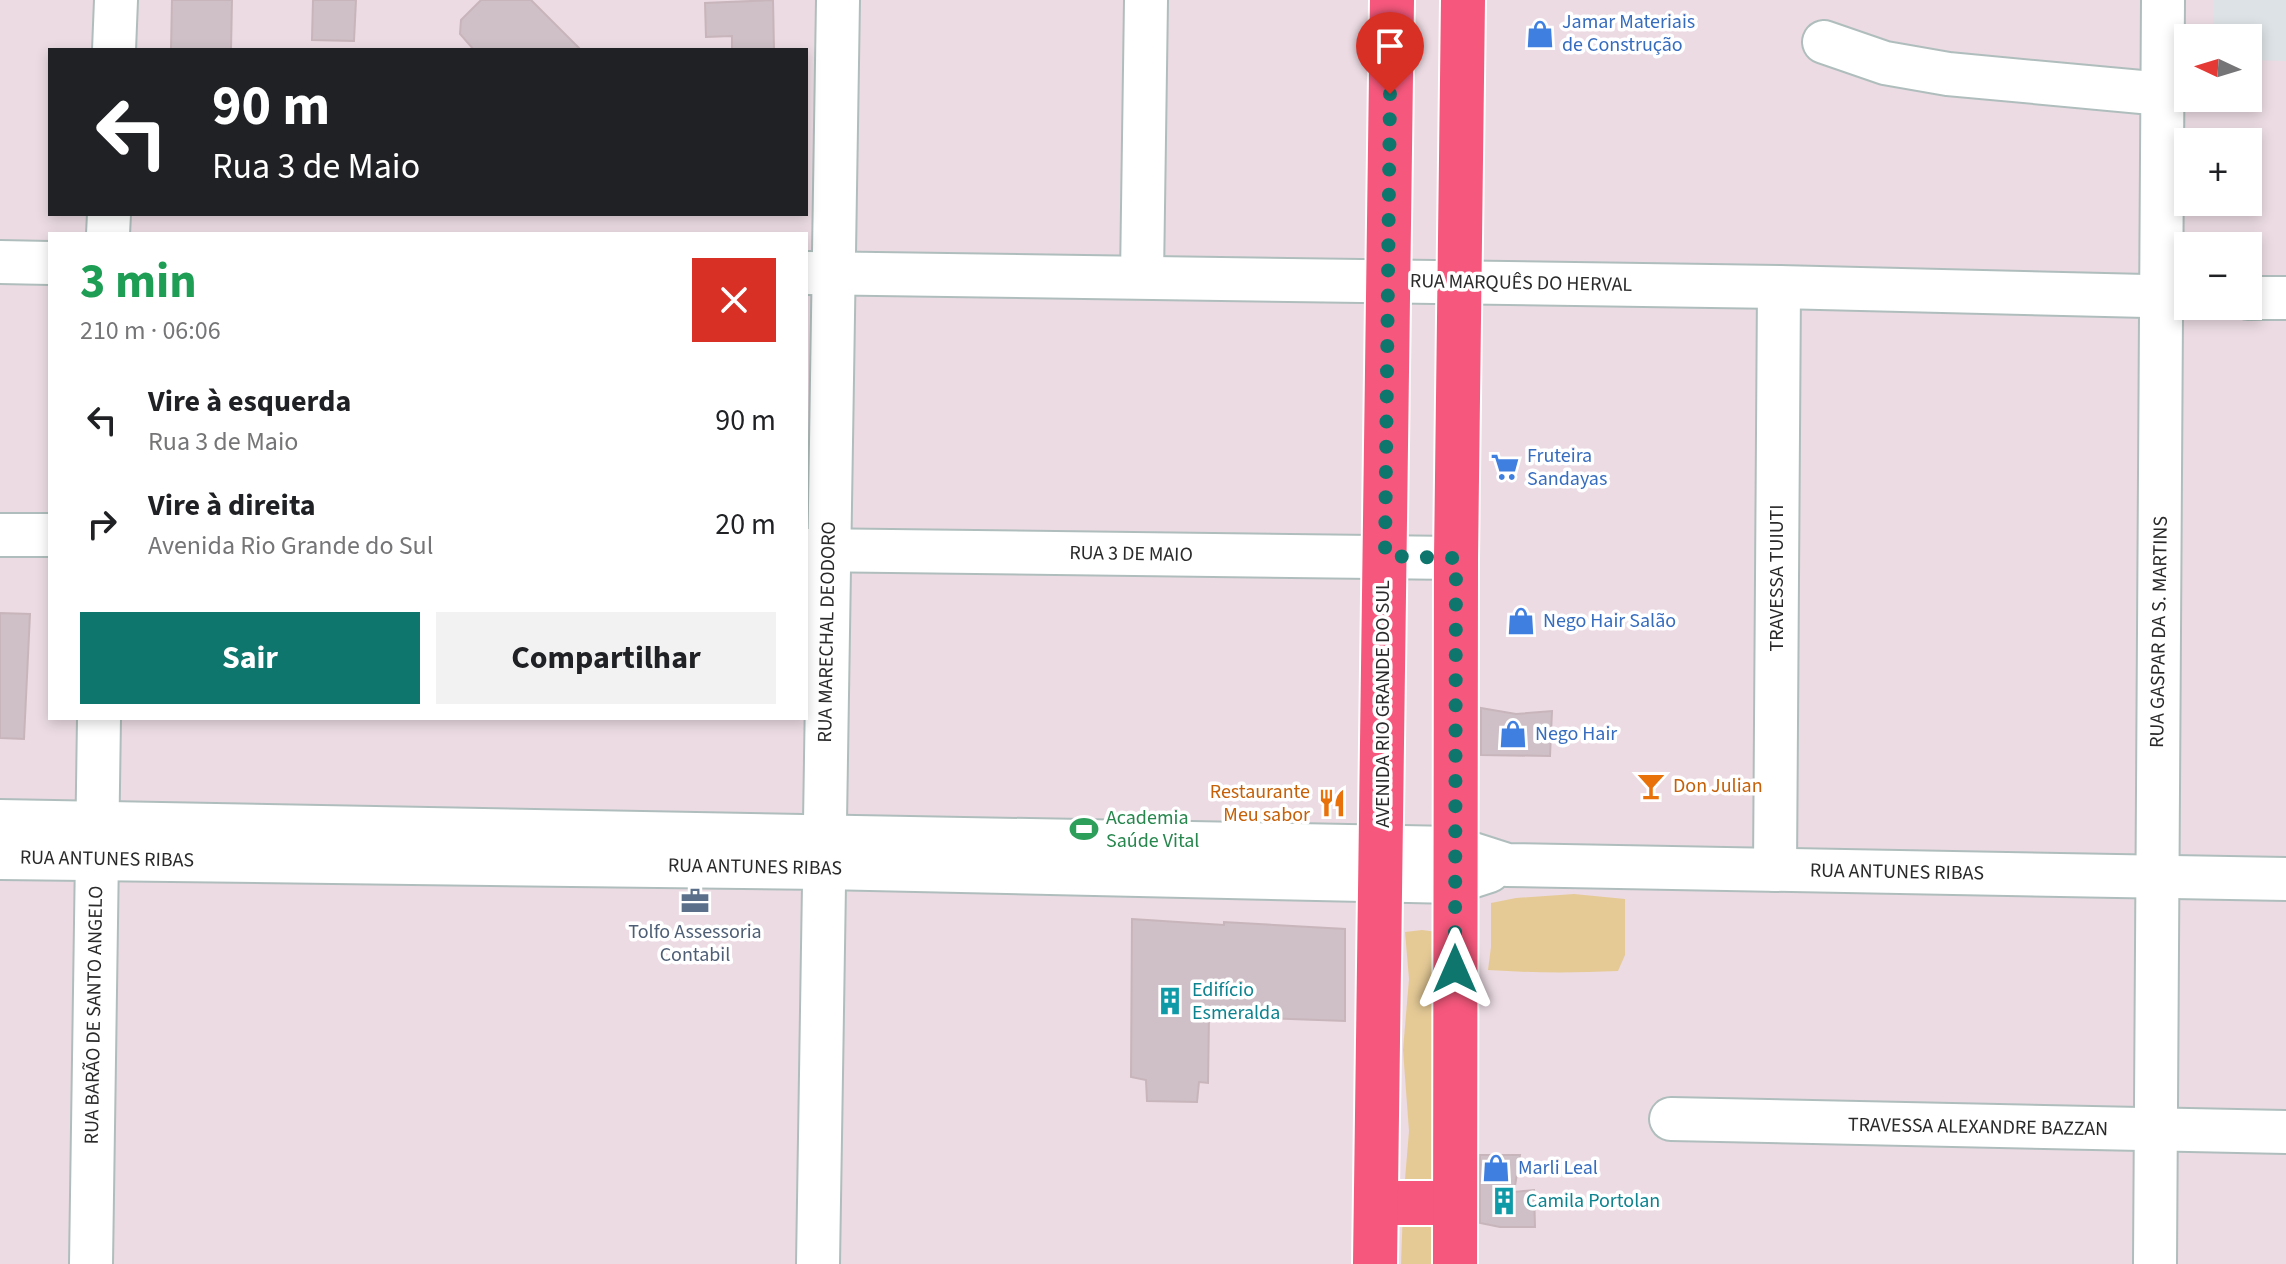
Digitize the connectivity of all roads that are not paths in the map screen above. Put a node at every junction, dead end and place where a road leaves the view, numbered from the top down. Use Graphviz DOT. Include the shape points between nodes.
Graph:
graph roads {
  1 [pos="116,0"];
  2 [pos="838,0"];
  3 [pos="1146,0"];
  4 [pos="1392,0"];
  5 [pos="1463,0"];
  6 [pos="2163,0"];
  7 [pos="1824,42"];
  8 [pos="114,48"];
  9 [pos="2163,94"];
  10 [pos="0,262"];
  11 [pos="48,263"];
  12 [pos="2174,266"];
  13 [pos="820,273"];
  14 [pos="1142,277"];
  15 [pos="1387,281"];
  16 [pos="1460,282"];
  17 [pos="1779,287"];
  18 [pos="2174,297"];
  19 [pos="2262,298"];
  20 [pos="2286,298"];
  21 [pos="2175,320"];
  22 [pos="0,535"];
  23 [pos="48,535"];
  24 [pos="817,550"];
  25 [pos="1385,556"];
  26 [pos="1456,558"];
  27 [pos="99,720"];
  28 [pos="0,821"];
  29 [pos="97,840"];
  30 [pos="824,852"];
  31 [pos="0,858"];
  32 [pos="1382,863"];
  33 [pos="1454,865"];
  34 [pos="1775,870"];
  35 [pos="2157,877"];
  36 [pos="2286,879"];
  37 [pos="1671,1119"];
  38 [pos="2156,1131"];
  39 [pos="2286,1132"];
  40 [pos="1376,1203"];
  41 [pos="1455,1203"];
  42 [pos="91,1264"];
  43 [pos="818,1264"];
  44 [pos="1375,1264"];
  45 [pos="1455,1264"];
  46 [pos="2155,1264"];
  1 -- 8 [label="street"];
  2 -- 13 [label="street, RUA MARECHAL DEODORO"];
  3 -- 14 [label="street"];
  4 -- 15 [label="main road, AVENIDA RIO GRANDE DO SUL"];
  5 -- 16 [label="main road"];
  6 -- 9 [label="street, RUA GASPAR DA S. MARTINS"];
  7 -- 9 [label="street" via="1885,63 1948,74"];
  9 -- 12 [label="street, RUA GASPAR DA S. MARTINS"];
  10 -- 11 [label="street"];
  13 -- 14 [label="street, RUA MARQUÊS DO HERVAL"];
  13 -- 24 [label="street, RUA MARECHAL DEODORO"];
  14 -- 15 [label="street, RUA MARQUÊS DO HERVAL"];
  15 -- 16 [label="street, RUA MARQUÊS DO HERVAL"];
  15 -- 25 [label="main road, AVENIDA RIO GRANDE DO SUL"];
  16 -- 17 [label="street, RUA MARQUÊS DO HERVAL"];
  16 -- 26 [label="main road"];
  17 -- 18 [label="street, RUA MARQUÊS DO HERVAL"];
  17 -- 34 [label="street, TRAVESSA TUIUTI"];
  19 -- 20 [label="street"];
  21 -- 35 [label="street, RUA GASPAR DA S. MARTINS"];
  22 -- 23 [label="street"];
  24 -- 25 [label="street, RUA 3 DE MAIO"];
  24 -- 30 [label="street, RUA MARECHAL DEODORO"];
  25 -- 26 [label="street, RUA 3 DE MAIO"];
  25 -- 32 [label="main road, AVENIDA RIO GRANDE DO SUL"];
  26 -- 33 [label="main road"];
  27 -- 29 [label="street, RUA BARÃO DE SANTO ANGELO"];
  28 -- 29 [label="street, RUA ANTUNES RIBAS"];
  29 -- 30 [label="street, RUA ANTUNES RIBAS"];
  29 -- 31 [label="street, RUA ANTUNES RIBAS"];
  29 -- 42 [label="street, RUA BARÃO DE SANTO ANGELO"];
  30 -- 32 [label="street, RUA ANTUNES RIBAS"];
  30 -- 43 [label="street, RUA MARECHAL DEODORO"];
  32 -- 33 [label="street, RUA ANTUNES RIBAS"];
  32 -- 40 [label="main road, AVENIDA RIO GRANDE DO SUL"];
  33 -- 34 [label="street, RUA ANTUNES RIBAS"];
  33 -- 41 [label="main road"];
  34 -- 35 [label="street, RUA ANTUNES RIBAS"];
  35 -- 36 [label="street, RUA ANTUNES RIBAS"];
  35 -- 38 [label="street, RUA GASPAR DA S. MARTINS"];
  37 -- 38 [label="street, TRAVESSA ALEXANDRE BAZZAN"];
  38 -- 39 [label="street, TRAVESSA ALEXANDRE BAZZAN"];
  38 -- 46 [label="street, RUA GASPAR DA S. MARTINS"];
  40 -- 41 [label="main road"];
  40 -- 44 [label="main road, AVENIDA RIO GRANDE DO SUL"];
  41 -- 45 [label="main road"];
}
